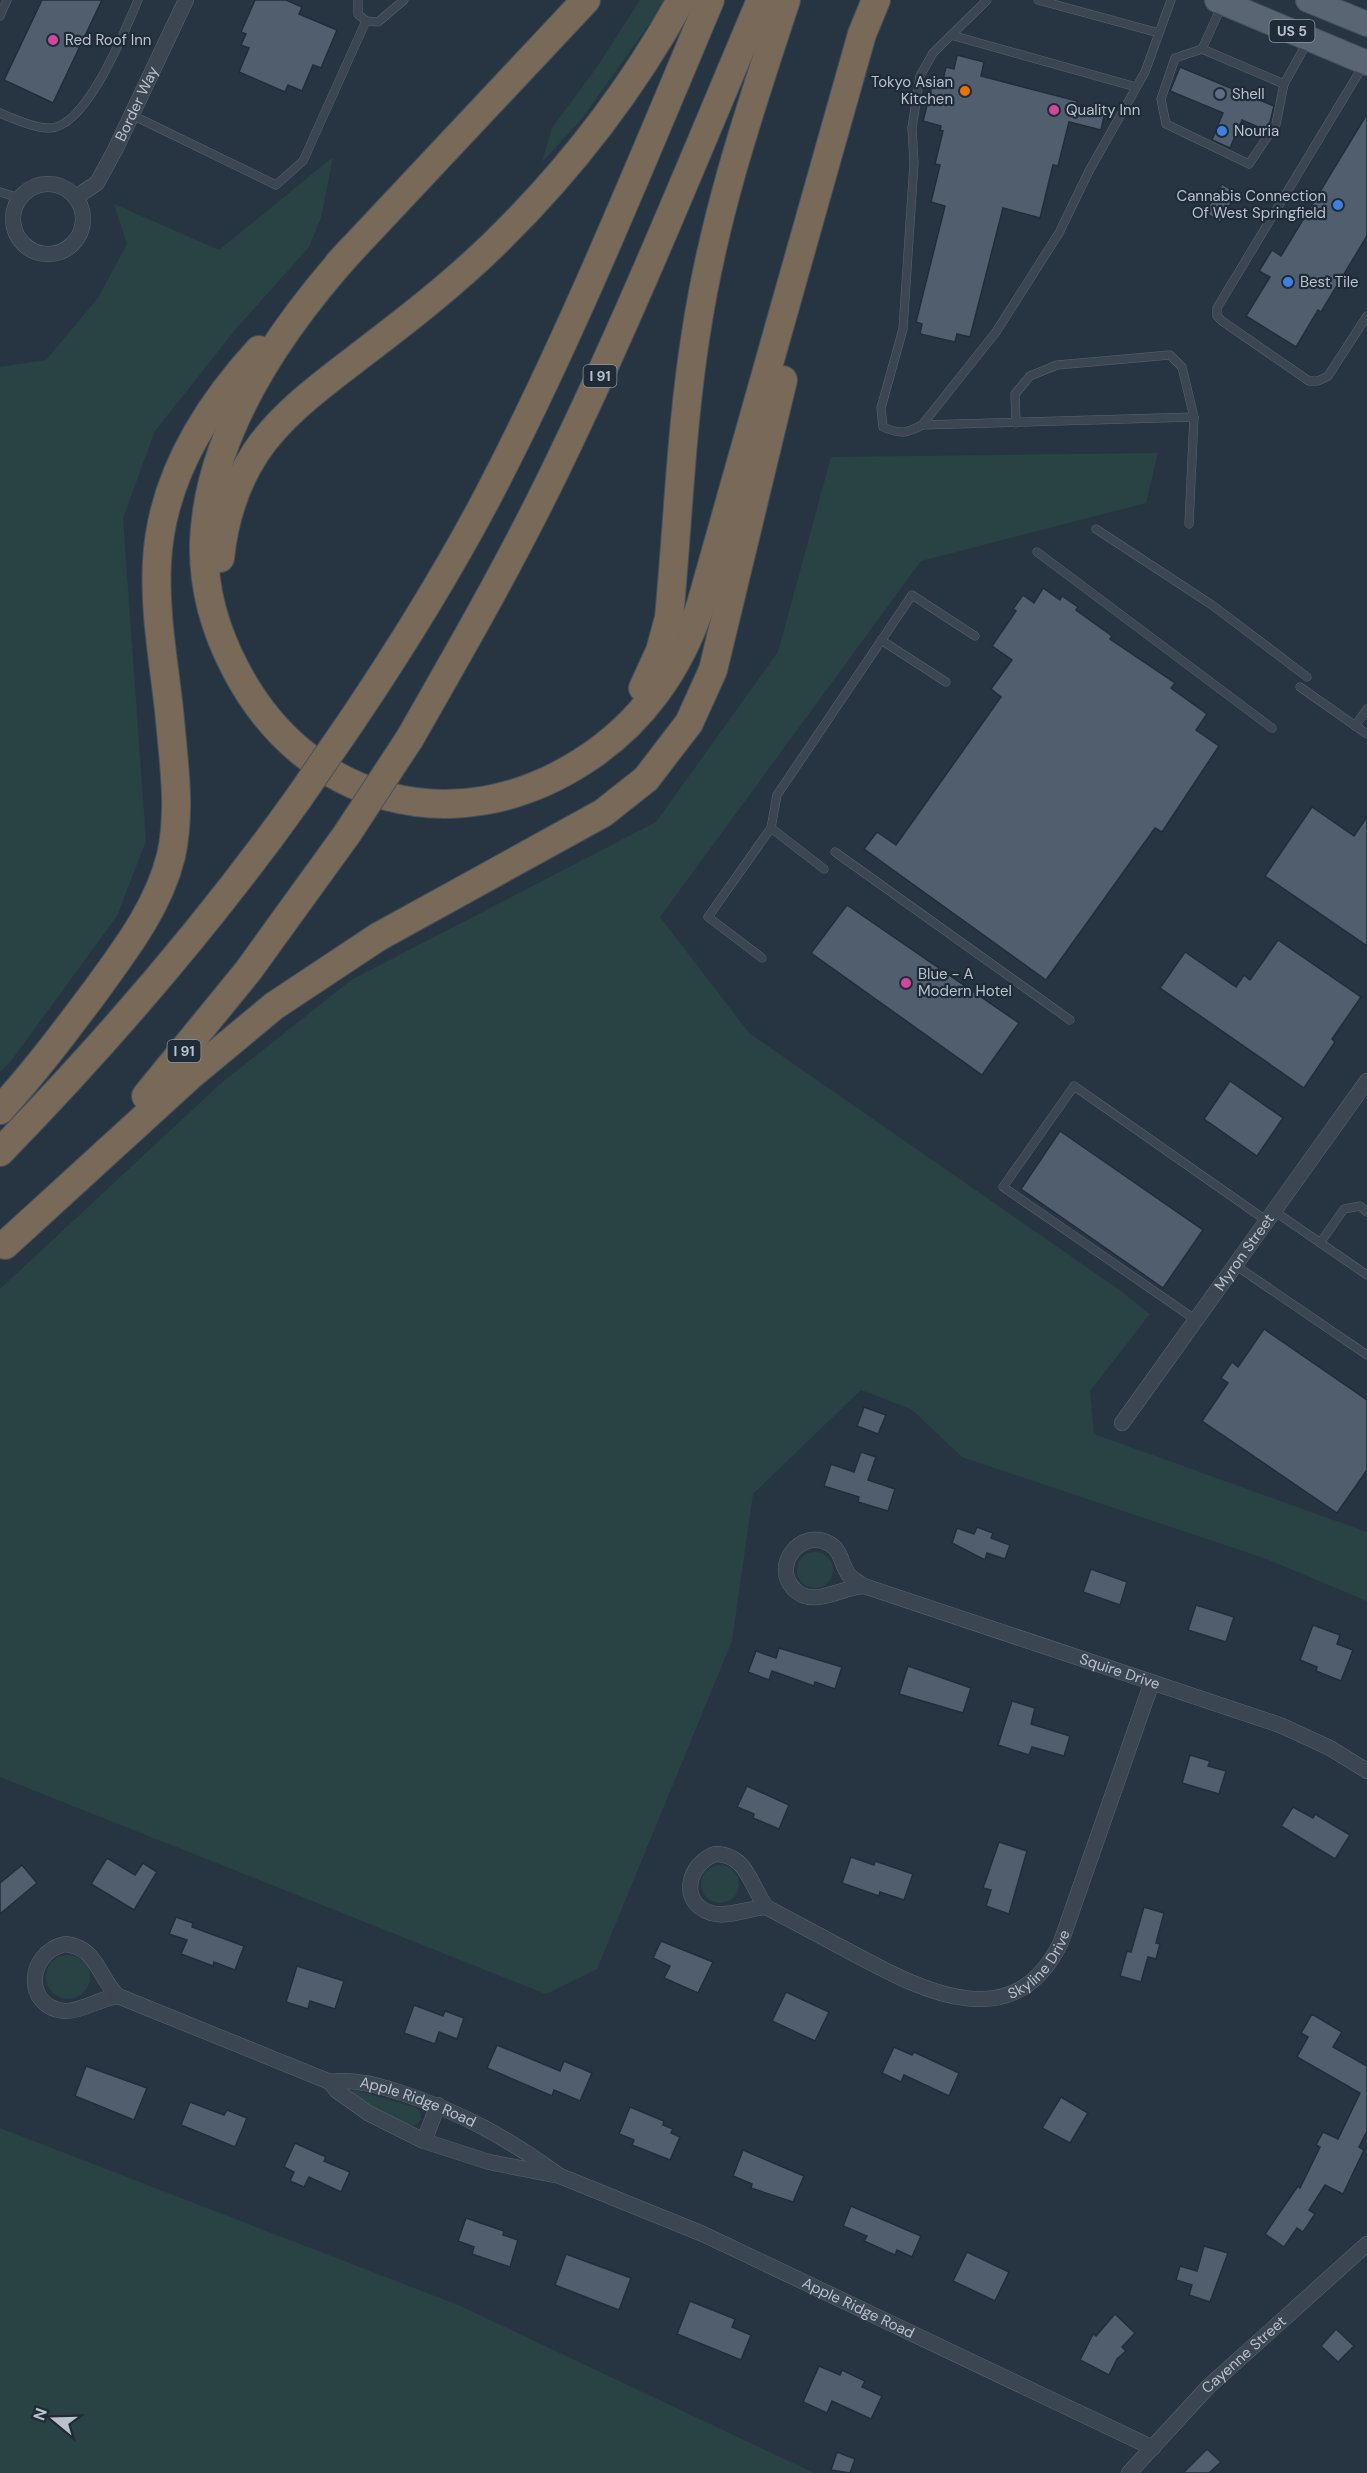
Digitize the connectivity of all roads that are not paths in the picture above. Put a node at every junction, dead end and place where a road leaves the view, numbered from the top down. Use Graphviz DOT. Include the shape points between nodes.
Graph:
graph roads {
  1 [pos="7,0"];
  2 [pos="138,0"];
  3 [pos="186,0"];
  4 [pos="358,0"];
  5 [pos="405,0"];
  6 [pos="586,0"];
  7 [pos="681,0"];
  8 [pos="710,0"];
  9 [pos="762,0"];
  10 [pos="786,0"];
  11 [pos="876,0"];
  12 [pos="987,0"];
  13 [pos="1038,0"];
  14 [pos="1171,0"];
  15 [pos="1308,0"];
  16 [pos="1220,1"];
  17 [pos="0,16"];
  18 [pos="1365,20"];
  19 [pos="366,21"];
  20 [pos="1159,33"];
  21 [pos="951,35"];
  22 [pos="1309,39"];
  23 [pos="1202,49"];
  24 [pos="857,51"];
  25 [pos="1366,62"];
  26 [pos="1284,84"];
  27 [pos="1136,87"];
  28 [pos="0,113"];
  29 [pos="132,115"];
  30 [pos="0,192"];
  31 [pos="76,197"];
  32 [pos="20,198"];
  33 [pos="352,249"];
  34 [pos="1367,316"];
  35 [pos="1194,417"];
  36 [pos="1016,423"];
  37 [pos="922,425"];
  38 [pos="1189,524"];
  39 [pos="1096,529"];
  40 [pos="1037,552"];
  41 [pos="975,636"];
  42 [pos="881,640"];
  43 [pos="235,667"];
  44 [pos="1307,677"];
  45 [pos="946,682"];
  46 [pos="1300,687"];
  47 [pos="1367,709"];
  48 [pos="1356,726"];
  49 [pos="1272,728"];
  50 [pos="1367,734"];
  51 [pos="551,779"];
  52 [pos="771,828"];
  53 [pos="835,852"];
  54 [pos="824,870"];
  55 [pos="762,958"];
  56 [pos="1070,1020"];
  57 [pos="1367,1081"];
  58 [pos="0,1110"];
  59 [pos="0,1152"];
  60 [pos="1367,1212"];
  61 [pos="1271,1216"];
  62 [pos="1320,1243"];
  63 [pos="2,1247"];
  64 [pos="1235,1265"];
  65 [pos="1367,1275"];
  66 [pos="1196,1320"];
  67 [pos="1367,1355"];
  68 [pos="1122,1423"];
  69 [pos="864,1587"];
  70 [pos="1152,1682"];
  71 [pos="1367,1771"];
  72 [pos="766,1907"];
  73 [pos="118,1996"];
  74 [pos="330,2082"];
  75 [pos="438,2105"];
  76 [pos="424,2141"];
  77 [pos="560,2176"];
  78 [pos="1367,2244"];
  79 [pos="1153,2448"];
  80 [pos="1128,2473"];
  1 -- 17 [label="lane"];
  2 -- 28 [label="lane" via="87,101 69,122 49,128"];
  3 -- 29 [label="street, Border Way"];
  4 -- 19 [label="lane" via="358,14"];
  5 -- 19 [label="lane" via="378,22"];
  6 -- 33 [label="highway"];
  7 -- 43 [label="highway" via="612,110 519,218 441,291 298,405 256,452 229,509 219,561 220,610"];
  8 -- 59 [label="highway, bridge" via="582,300 521,430 454,558 353,719 233,886 149,990"];
  9 -- 63 [label="highway, I 91, bridge" via="567,447 410,738 347,834 248,971 87,1161"];
  10 -- 51 [label="highway" via="738,141 702,295 683,425 666,635 644,687 622,720 593,750"];
  11 -- 24 [label="highway"];
  12 -- 21 [label="lane"];
  13 -- 20 [label="lane"];
  14 -- 20 [label="lane"];
  15 -- 18 [label="main road, US 5"];
  16 -- 22 [label="main road, US 5"];
  16 -- 23 [label="lane"];
  19 -- 29 [label="lane" via="303,161 276,185"];
  20 -- 27 [label="lane"];
  21 -- 27 [label="lane"];
  21 -- 37 [label="lane" via="920,76 912,128 914,163 903,329 881,408 883,427 895,432 907,434"];
  22 -- 25 [label="main road, US 5"];
  22 -- 26 [label="lane"];
  23 -- 26 [label="lane"];
  23 -- 26 [label="lane" via="1175,58 1161,99 1166,124 1249,164 1276,124"];
  24 -- 51 [label="highway" via="691,634 668,678 627,727 596,753"];
  24 -- 63 [label="highway" via="719,651 706,688 680,738 646,778 603,813 378,937 274,1006"];
  25 -- 34 [label="lane" via="1217,308 1217,316 1309,381 1328,376"];
  27 -- 37 [label="lane" via="1059,233 996,332"];
  29 -- 31 [label="street, Border Way" via="97,183"];
  30 -- 32 [label="lane"];
  31 -- 32 [label="street" via="58,185 48,184 37,186"];
  31 -- 32 [label="street" via="81,207 81,231 66,249 55,253 43,253 22,242 14,220"];
  33 -- 43 [label="highway" via="270,357 242,408 216,473 206,522 206,578 215,625"];
  33 -- 58 [label="highway" via="234,378 200,428 172,486 161,527 157,564 176,795 176,824 167,868 150,912 133,939"];
  35 -- 36 [label="lane"];
  35 -- 36 [label="lane" via="1182,367 1170,355 1057,364 1030,376 1015,394"];
  35 -- 38 [label="lane"];
  36 -- 37 [label="lane"];
  39 -- 44 [label="lane" via="1212,605"];
  40 -- 49 [label="lane"];
  41 -- 42 [label="lane" via="912,595"];
  42 -- 45 [label="lane"];
  42 -- 52 [label="lane" via="777,795"];
  43 -- 51 [label="highway" via="260,710 291,746 327,772 380,794 421,802 460,803 499,797"];
  46 -- 48 [label="lane"];
  47 -- 48 [label="lane"];
  48 -- 50 [label="lane"];
  52 -- 54 [label="lane"];
  52 -- 55 [label="lane" via="708,917"];
  53 -- 56 [label="lane"];
  57 -- 61 [label="street, Myron Street"];
  60 -- 62 [label="lane" via="1360,1206 1344,1209"];
  61 -- 62 [label="lane"];
  61 -- 64 [label="street, Myron Street"];
  61 -- 66 [label="lane" via="1074,1086 1003,1187"];
  62 -- 65 [label="lane"];
  64 -- 66 [label="street, Myron Street"];
  64 -- 67 [label="lane"];
  66 -- 68 [label="street, Myron Street"];
  69 -- 69 [label="street, Squire Drive" via="849,1575 838,1551 822,1541 795,1547 786,1564 789,1583 803,1596 822,1597 848,1587"];
  69 -- 70 [label="street, Squire Drive"];
  70 -- 71 [label="street, Squire Drive" via="1280,1725 1330,1748"];
  70 -- 72 [label="street, Skyline Drive" via="1061,1942 1042,1972 1018,1990 984,1999 921,1988"];
  72 -- 72 [label="street" via="747,1871 734,1857 715,1854 698,1863 692,1872 691,1892 702,1909 721,1915"];
  73 -- 73 [label="street" via="106,1984 91,1954 74,1945 55,1947 36,1968 40,1997 56,2009 75,2010 101,1998"];
  73 -- 74 [label="street, Apple Ridge Road"];
  74 -- 75 [label="street, Apple Ridge Road" via="383,2087"];
  74 -- 76 [label="street, Apple Ridge Road" via="359,2108"];
  75 -- 76 [label="street"];
  75 -- 77 [label="street, Apple Ridge Road" via="501,2135"];
  76 -- 77 [label="street, Apple Ridge Road" via="489,2162"];
  77 -- 79 [label="street, Apple Ridge Road" via="771,2265"];
  78 -- 79 [label="street, Cayenne Street" via="1208,2387"];
  79 -- 80 [label="street, Cayenne Street"];
}
